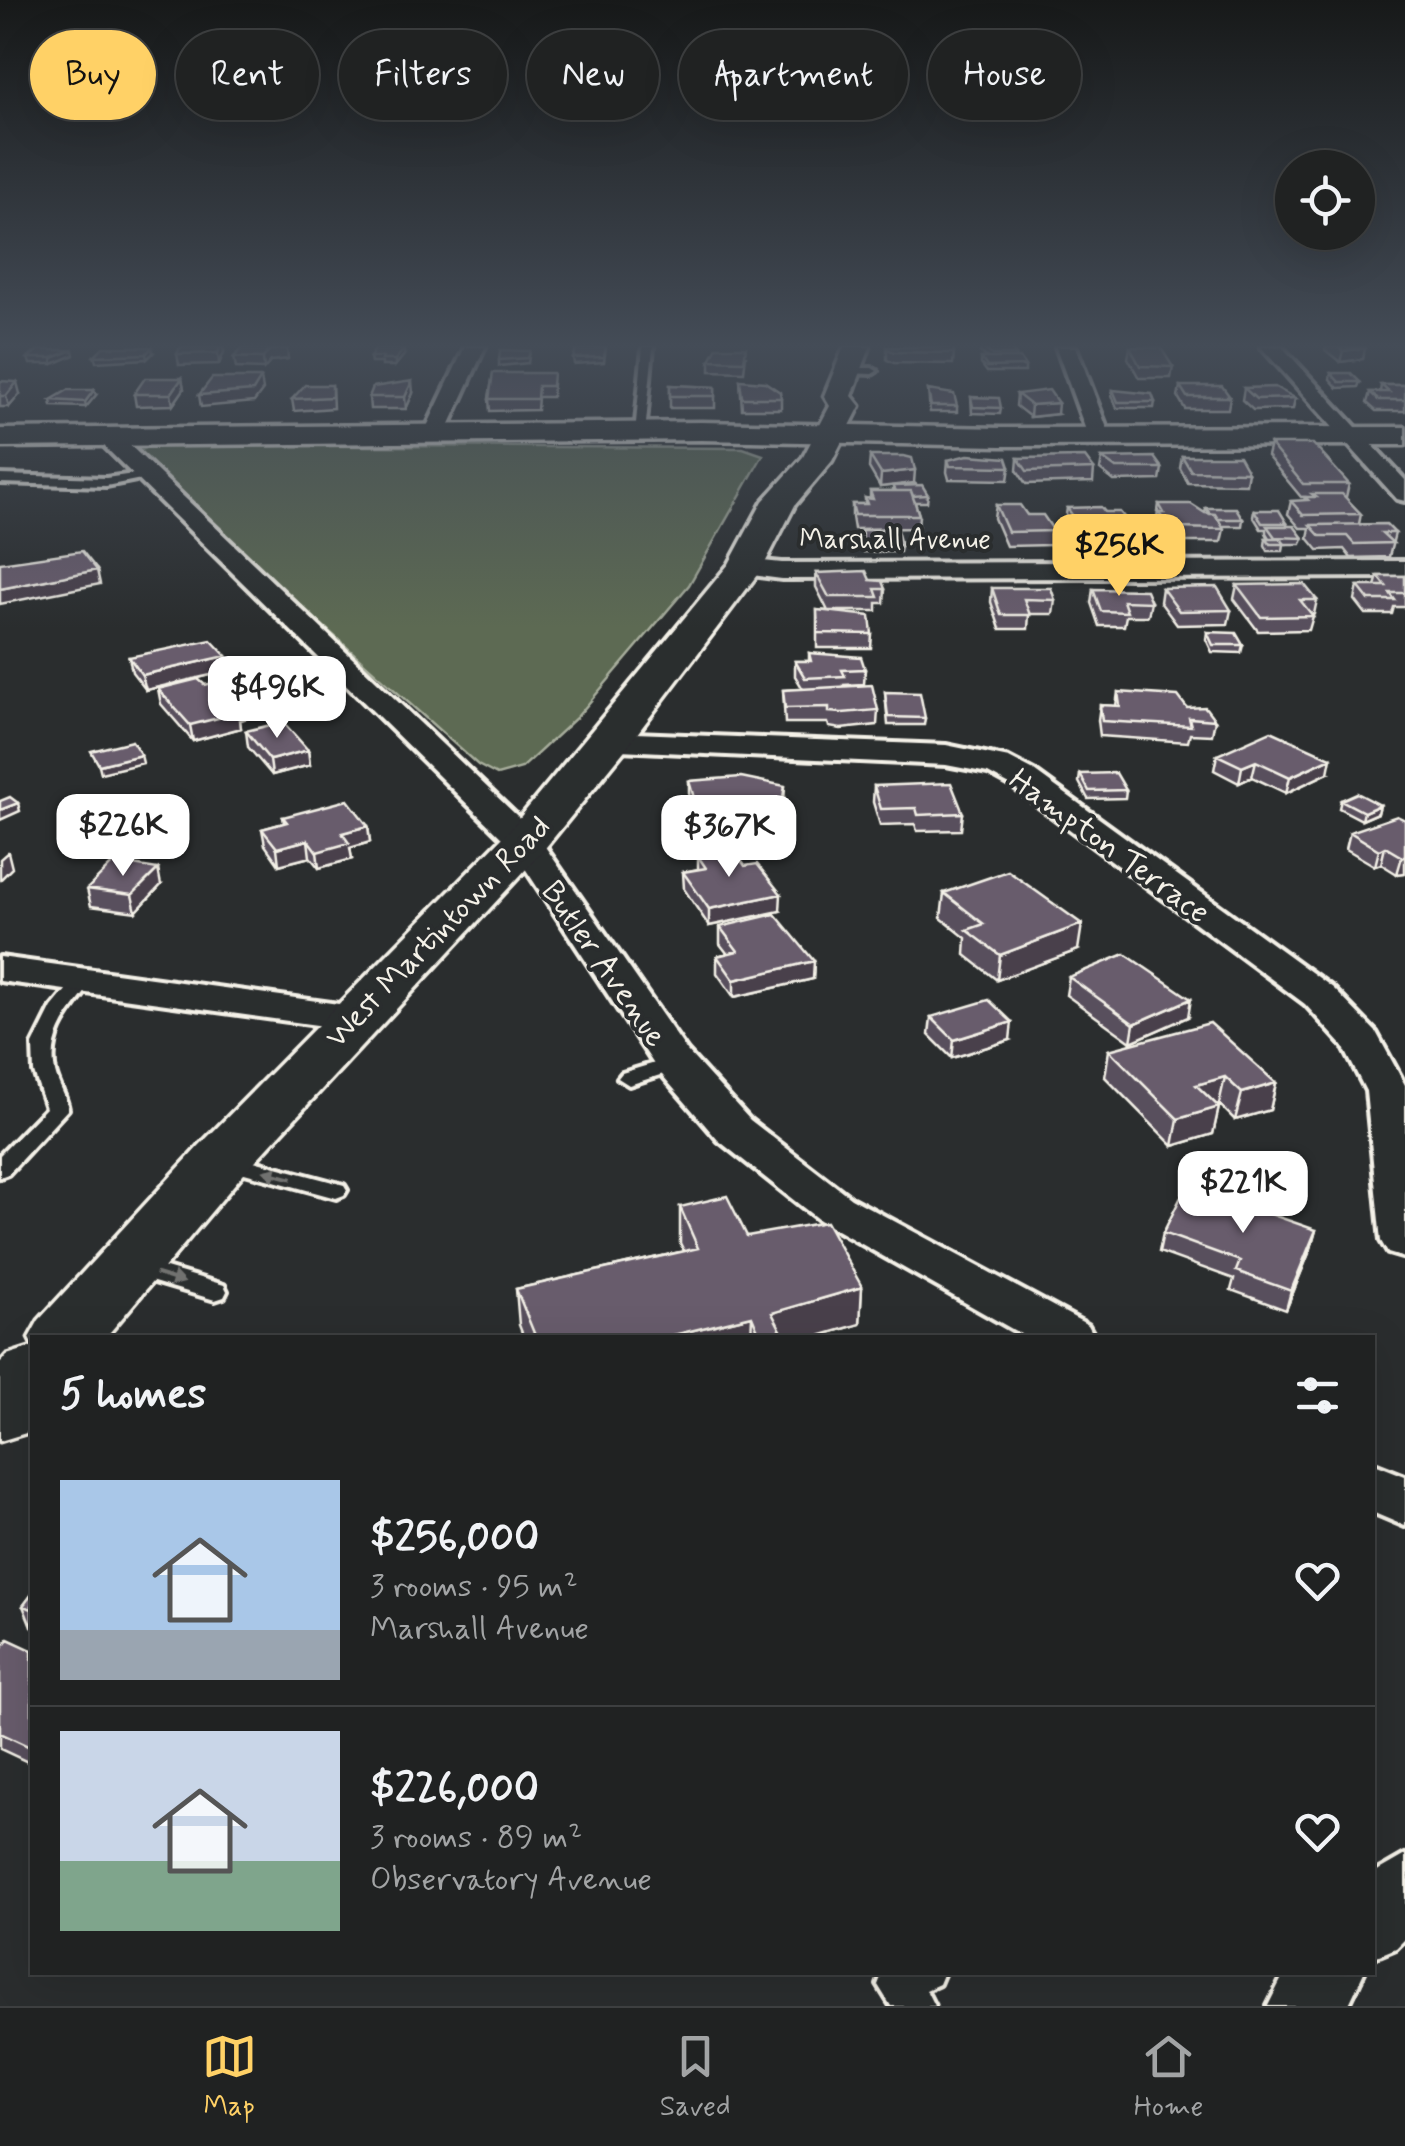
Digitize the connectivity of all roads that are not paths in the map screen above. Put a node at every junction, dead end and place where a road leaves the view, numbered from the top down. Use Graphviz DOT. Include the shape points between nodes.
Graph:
graph roads {
  1 [pos="112,441"];
  2 [pos="812,441"];
  3 [pos="895,441"];
  4 [pos="943,441"];
  5 [pos="1357,441"];
  6 [pos="147,475"];
  7 [pos="0,479"];
  8 [pos="1405,494"];
  9 [pos="745,567"];
  10 [pos="1405,569"];
  11 [pos="609,742"];
  12 [pos="525,842"];
  13 [pos="0,969"];
  14 [pos="84,980"];
  15 [pos="353,1018"];
  16 [pos="675,1063"];
  17 [pos="629,1078"];
  18 [pos="221,1160"];
  19 [pos="0,1170"];
  20 [pos="336,1190"];
  21 [pos="1405,1241"];
  22 [pos="126,1265"];
  23 [pos="214,1291"];
  24 [pos="67,1335"];
  25 [pos="1065,1335"];
  26 [pos="1375,1488"];
  27 [pos="1405,1503"];
  28 [pos="1405,1888"];
  29 [pos="1375,1921"];
  30 [pos="920,1975"];
  31 [pos="1328,1975"];
  32 [pos="916,2006"];
  33 [pos="1304,2006"];
  1 -- 6 [label="street, Butler Avenue"];
  2 -- 9 [label="main road, West Martintown Road" via="802,480 780,500"];
  3 -- 4 [label="main road"];
  5 -- 8 [label="street"];
  6 -- 7 [label="lane" via="106,482"];
  6 -- 12 [label="street, Butler Avenue"];
  9 -- 10 [label="street, Marshall Avenue"];
  9 -- 11 [label="main road, West Martintown Road"];
  11 -- 12 [label="main road, West Martintown Road"];
  11 -- 21 [label="street, Hampton Terrace" via="946,755 982,760 1022,778 1319,996 1361,1040 1387,1090"];
  12 -- 15 [label="main road, West Martintown Road"];
  12 -- 16 [label="street, Butler Avenue"];
  13 -- 14 [label="street"];
  14 -- 15 [label="street"];
  14 -- 19 [label="lane" via="46,1026 44,1070 56,1110"];
  15 -- 18 [label="main road, West Martintown Road"];
  16 -- 17 [label="lane"];
  16 -- 25 [label="street, Butler Avenue" via="734,1130 835,1209"];
  20 -- 18 [label="lane, one-way"];
  18 -- 22 [label="main road, West Martintown Road"];
  22 -- 23 [label="lane, one-way"];
  22 -- 24 [label="main road, West Martintown Road"];
  26 -- 27 [label="street"];
  28 -- 29 [label="street"];
  30 -- 32 [label="lane" via="896,1985"];
  31 -- 33 [label="street"];
}
